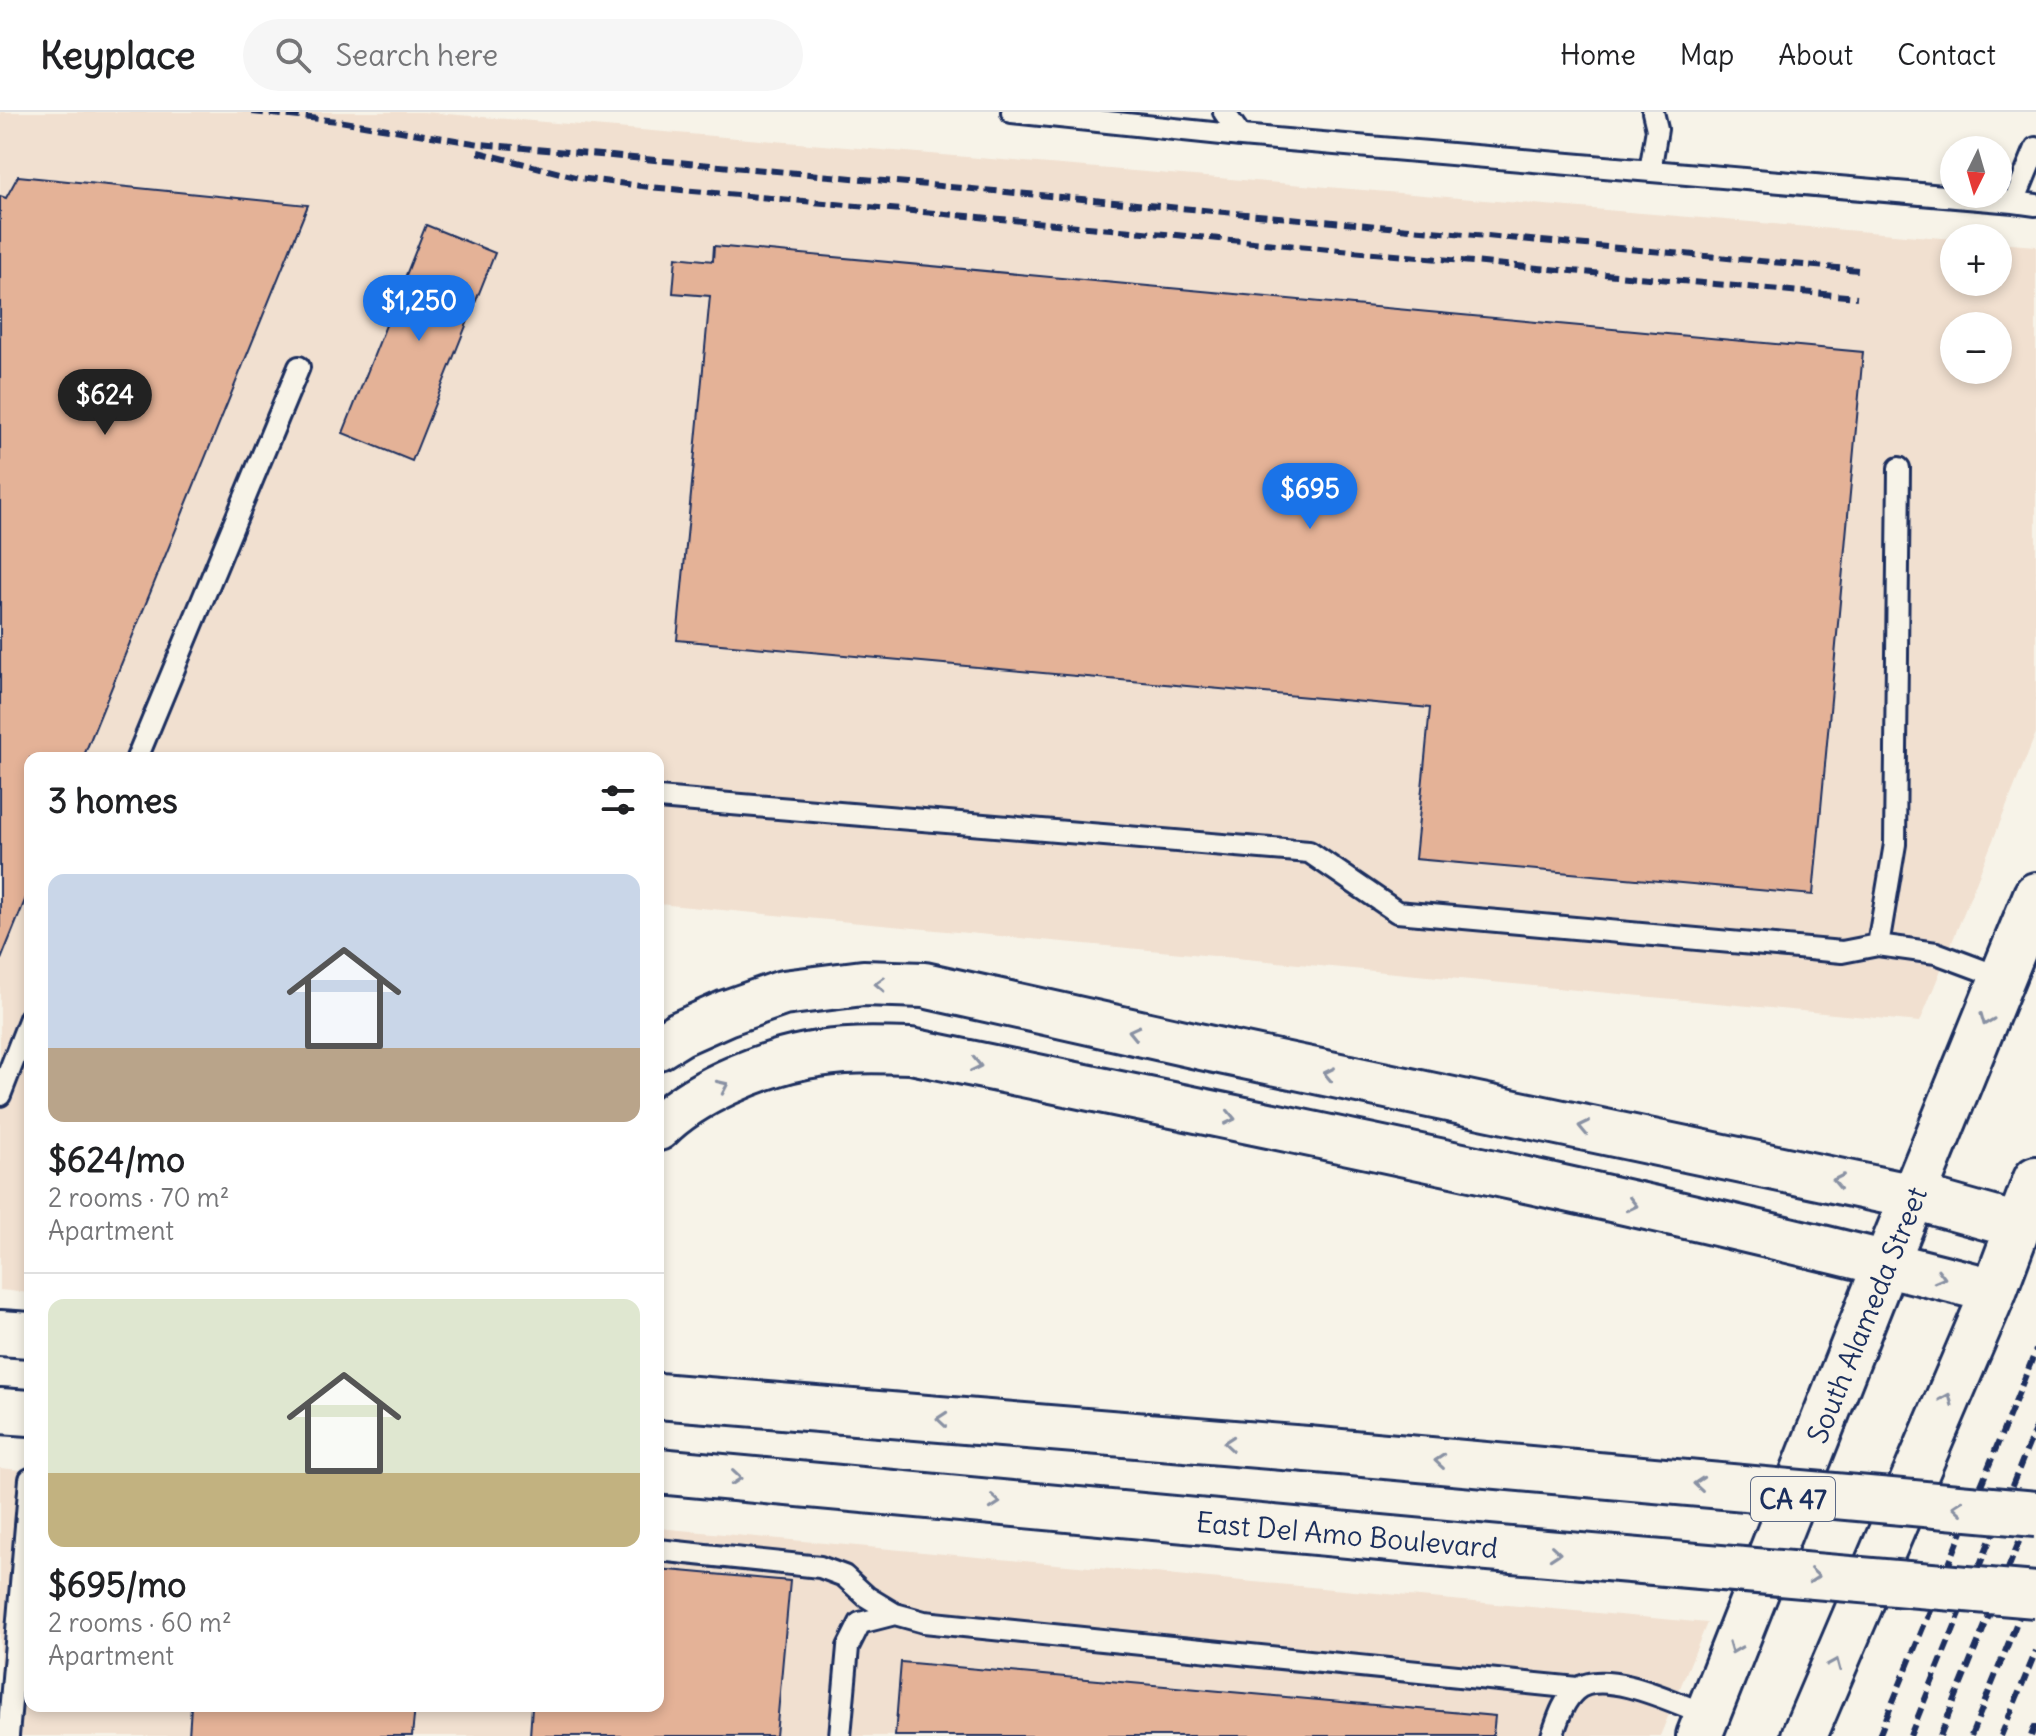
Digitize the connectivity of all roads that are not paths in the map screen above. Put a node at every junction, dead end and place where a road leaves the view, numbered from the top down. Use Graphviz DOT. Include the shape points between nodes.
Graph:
graph roads {
  1 [pos="1012,112"];
  2 [pos="1224,112"];
  3 [pos="1653,112"];
  4 [pos="1241,136"];
  5 [pos="2036,148"];
  6 [pos="1650,171"];
  7 [pos="2014,202"];
  8 [pos="2036,205"];
  9 [pos="299,367"];
  10 [pos="1899,468"];
  11 [pos="139,752"];
  12 [pos="664,798"];
  13 [pos="2036,895"];
  14 [pos="1878,945"];
  15 [pos="2003,978"];
  16 [pos="24,1033"];
  17 [pos="664,1044"];
  18 [pos="0,1095"];
  19 [pos="664,1124"];
  20 [pos="2036,1179"];
  21 [pos="1914,1197"];
  22 [pos="2018,1226"];
  23 [pos="1886,1263"];
  24 [pos="1994,1291"];
  25 [pos="0,1333"];
  26 [pos="24,1335"];
  27 [pos="664,1396"];
  28 [pos="0,1411"];
  29 [pos="24,1413"];
  30 [pos="664,1472"];
  31 [pos="2036,1514"];
  32 [pos="24,1549"];
  33 [pos="664,1551"];
  34 [pos="2036,1595"];
  35 [pos="895,1614"];
  36 [pos="1577,1688"];
  37 [pos="1703,1726"];
  38 [pos="8,1736"];
  39 [pos="840,1736"];
  40 [pos="1552,1736"];
  41 [pos="1804,1736"];
  1 -- 4 [label="lane"];
  2 -- 4 [label="lane"];
  3 -- 6 [label="lane" via="1657,129"];
  4 -- 6 [label="lane"];
  5 -- 7 [label="lane"];
  6 -- 7 [label="lane"];
  7 -- 8 [label="lane"];
  9 -- 11 [label="lane"];
  10 -- 14 [label="lane" via="1895,844"];
  12 -- 14 [label="lane" via="1309,852 1397,912 1842,952"];
  13 -- 15 [label="main road, South Alameda Street / CA 47"];
  14 -- 15 [label="lane" via="1936,953"];
  15 -- 21 [label="main road, South Alameda Street / CA 47, one-way"];
  16 -- 18 [label="lane"];
  21 -- 17 [label="main road, one-way" via="924,985 863,983 783,993 702,1023"];
  19 -- 23 [label="main road, one-way" via="704,1095 751,1072 805,1056 911,1051 1475,1168"];
  20 -- 22 [label="main road"];
  21 -- 22 [label="main road"];
  21 -- 23 [label="main road, South Alameda Street / CA 47"];
  22 -- 24 [label="main road"];
  23 -- 24 [label="main road, one-way"];
  23 -- 37 [label="main road, South Alameda Street / CA 47, one-way"];
  41 -- 24 [label="main road, one-way"];
  25 -- 26 [label="main road"];
  31 -- 27 [label="main road, one-way, bridge"];
  28 -- 29 [label="main road"];
  30 -- 34 [label="main road, East Del Amo Boulevard, one-way, bridge"];
  32 -- 38 [label="lane"];
  33 -- 35 [label="lane" via="820,1567 844,1576"];
  35 -- 36 [label="lane" via="924,1622"];
  35 -- 39 [label="lane" via="860,1623 848,1647"];
  36 -- 37 [label="lane" via="1600,1683 1630,1686"];
  36 -- 40 [label="lane" via="1562,1706"];
}
